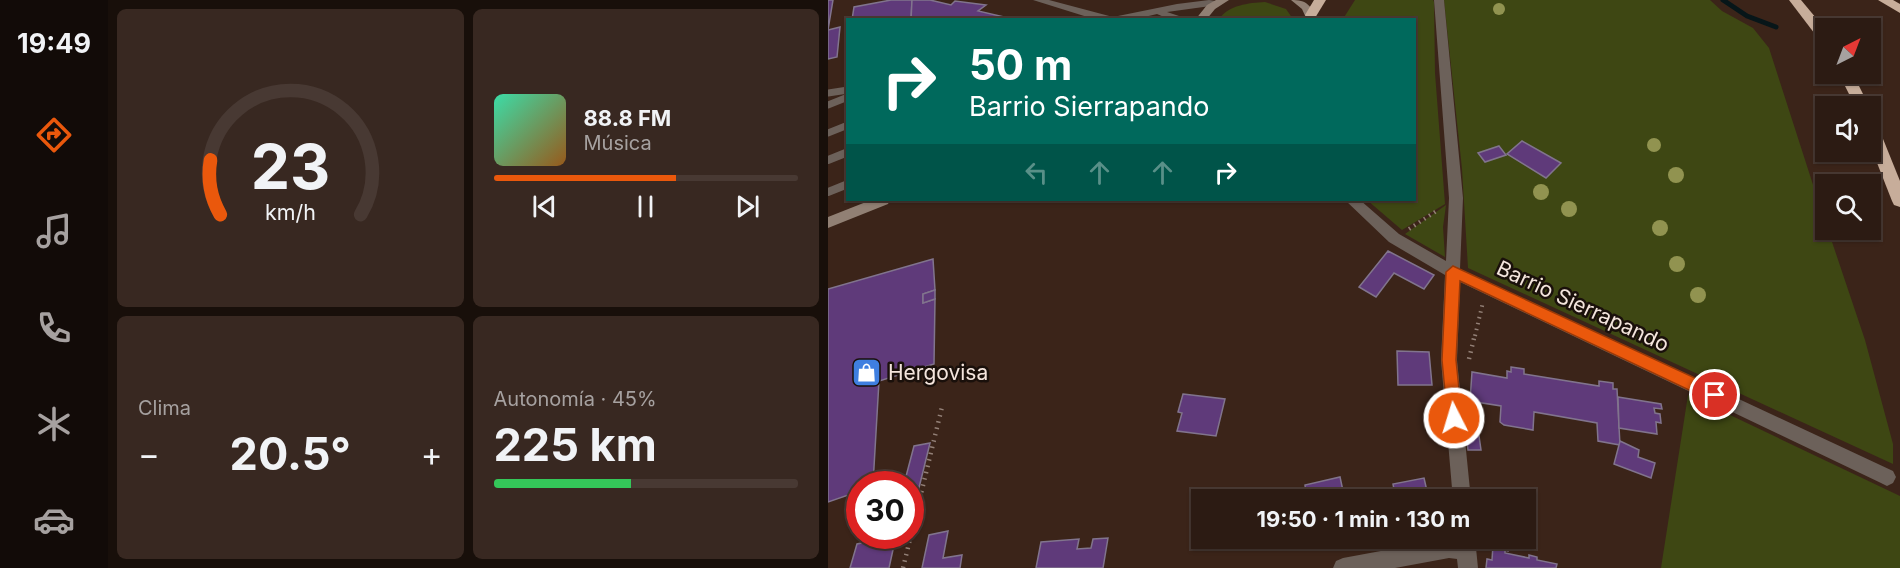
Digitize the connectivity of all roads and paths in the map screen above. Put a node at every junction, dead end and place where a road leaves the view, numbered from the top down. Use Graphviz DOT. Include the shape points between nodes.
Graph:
graph roads {
  1 [pos="1038,0"];
  2 [pos="1296,0"];
  3 [pos="1320,0"];
  4 [pos="1439,0"];
  5 [pos="1795,0"];
  6 [pos="1884,0"];
  7 [pos="1221,1"];
  8 [pos="1900,9"];
  9 [pos="1147,14"];
  10 [pos="1312,17"];
  11 [pos="1110,18"];
  12 [pos="1121,18"];
  13 [pos="1179,18"];
  14 [pos="1202,18"];
  15 [pos="1815,25"];
  16 [pos="846,90"];
  17 [pos="828,93"];
  18 [pos="846,98"];
  19 [pos="828,105"];
  20 [pos="846,125"];
  21 [pos="828,133"];
  22 [pos="1881,152"];
  23 [pos="846,153"];
  24 [pos="828,160"];
  25 [pos="846,185"];
  26 [pos="828,192"];
  27 [pos="1456,198"];
  28 [pos="881,201"];
  29 [pos="1353,201"];
  30 [pos="1900,201"];
  31 [pos="828,223"];
  32 [pos="1394,238"];
  33 [pos="1453,272"];
  34 [pos="1485,287"];
  35 [pos="1467,367"];
  36 [pos="942,407"];
  37 [pos="1887,477"];
  38 [pos="1460,489"];
  39 [pos="1466,552"];
  40 [pos="903,568"];
  41 [pos="1343,568"];
  1 -- 11 [label="street"];
  2 -- 10 [label="main road"];
  3 -- 10 [label="highway"];
  4 -- 27 [label="street"];
  5 -- 15 [label="highway"];
  6 -- 8 [label="highway"];
  7 -- 9 [label="street"];
  7 -- 14 [label="main road"];
  9 -- 12 [label="street"];
  9 -- 13 [label="street"];
  16 -- 17 [label="lane"];
  18 -- 19 [label="lane"];
  20 -- 21 [label="lane"];
  22 -- 30 [label="highway"];
  23 -- 24 [label="lane"];
  25 -- 26 [label="lane"];
  27 -- 32 [label="path"];
  27 -- 33 [label="street"];
  28 -- 31 [label="main road"];
  29 -- 32 [label="street, Barrio Sierrapando"];
  32 -- 33 [label="street, Barrio Sierrapando"];
  33 -- 34 [label="street, Barrio Sierrapando"];
  33 -- 38 [label="street" via="1449,360"];
  34 -- 35 [label="path"];
  34 -- 37 [label="street, Barrio Sierrapando"];
  36 -- 40 [label="path"];
  39 -- 41 [label="street" via="1449,548"];
}
